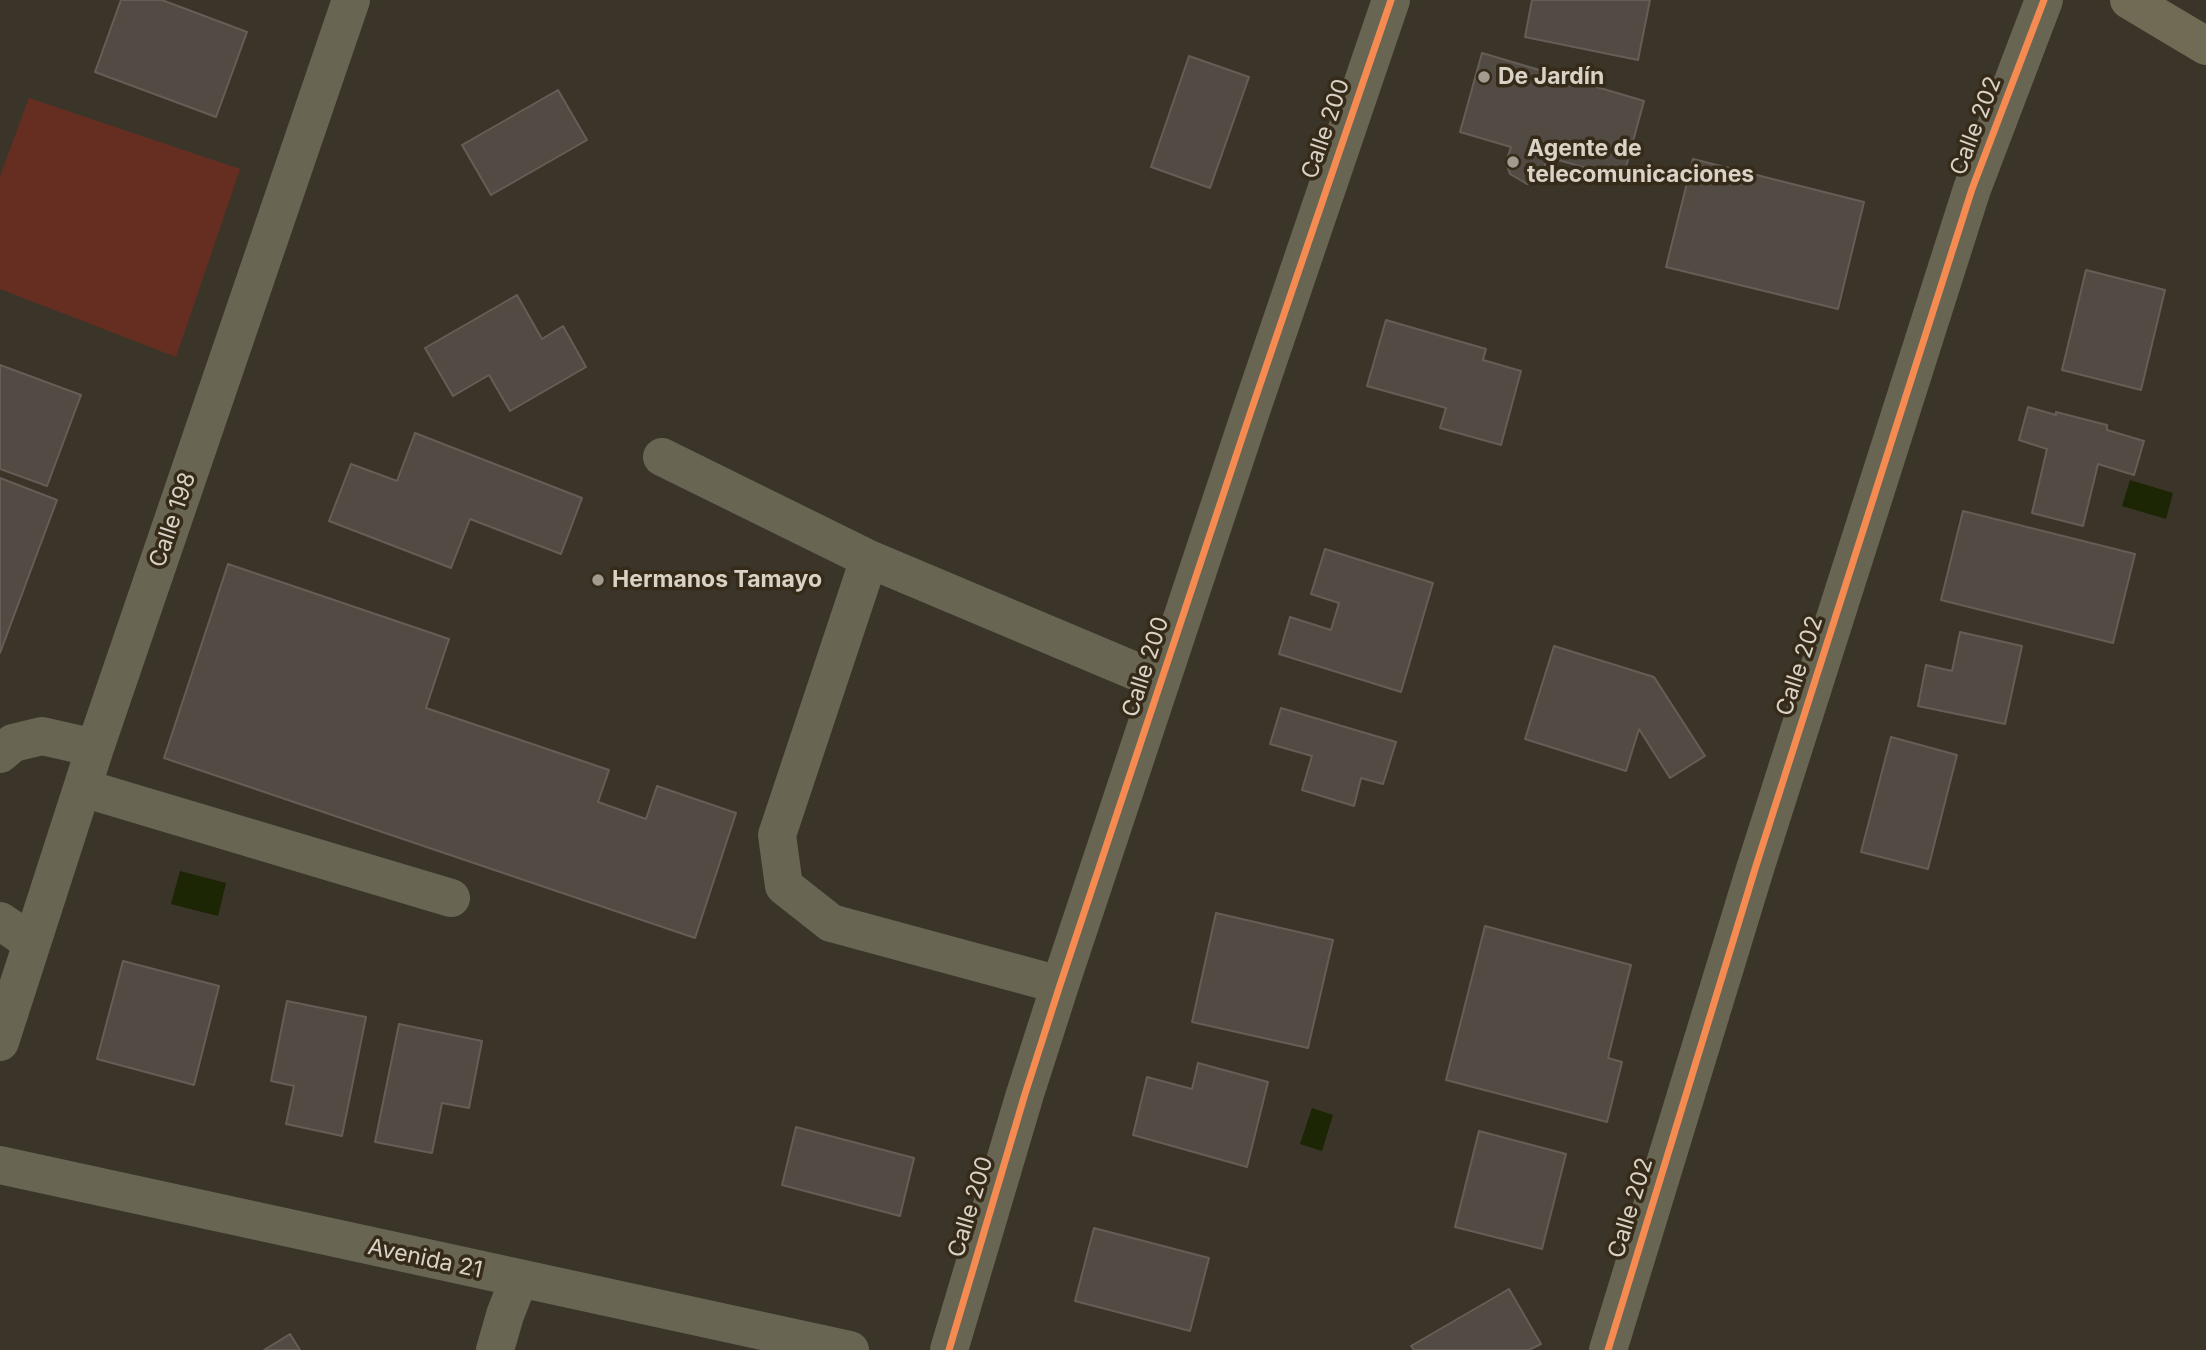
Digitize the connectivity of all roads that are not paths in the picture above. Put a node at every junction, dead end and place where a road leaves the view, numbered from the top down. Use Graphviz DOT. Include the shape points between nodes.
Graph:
graph roads {
  1 [pos="351,0"];
  2 [pos="1391,0"];
  3 [pos="2044,0"];
  4 [pos="2129,0"];
  5 [pos="2206,46"];
  6 [pos="662,457"];
  7 [pos="869,559"];
  8 [pos="1161,682"];
  9 [pos="95,748"];
  10 [pos="0,754"];
  11 [pos="83,788"];
  12 [pos="451,898"];
  13 [pos="0,921"];
  14 [pos="32,943"];
  15 [pos="1060,985"];
  16 [pos="0,1042"];
  17 [pos="0,1165"];
  18 [pos="519,1279"];
  19 [pos="495,1350"];
  20 [pos="850,1350"];
  21 [pos="948,1350"];
  22 [pos="1608,1350"];
  1 -- 9 [label="street, Calle 198"];
  2 -- 8 [label="street, Calle 200"];
  3 -- 22 [label="street, Calle 202" via="1972,189 1755,869"];
  4 -- 5 [label="main road"];
  6 -- 7 [label="street"];
  7 -- 8 [label="street"];
  7 -- 15 [label="street" via="777,835 784,886 831,923"];
  8 -- 15 [label="street, Calle 200"];
  9 -- 10 [label="street" via="43,736 13,743"];
  9 -- 11 [label="street, Calle 198"];
  11 -- 12 [label="street"];
  11 -- 14 [label="street, Calle 198"];
  13 -- 14 [label="street"];
  14 -- 16 [label="street, Calle 198"];
  15 -- 21 [label="street, Calle 200"];
  17 -- 18 [label="street, Avenida 21"];
  18 -- 19 [label="street"];
  18 -- 20 [label="street, Avenida 21"];
}
